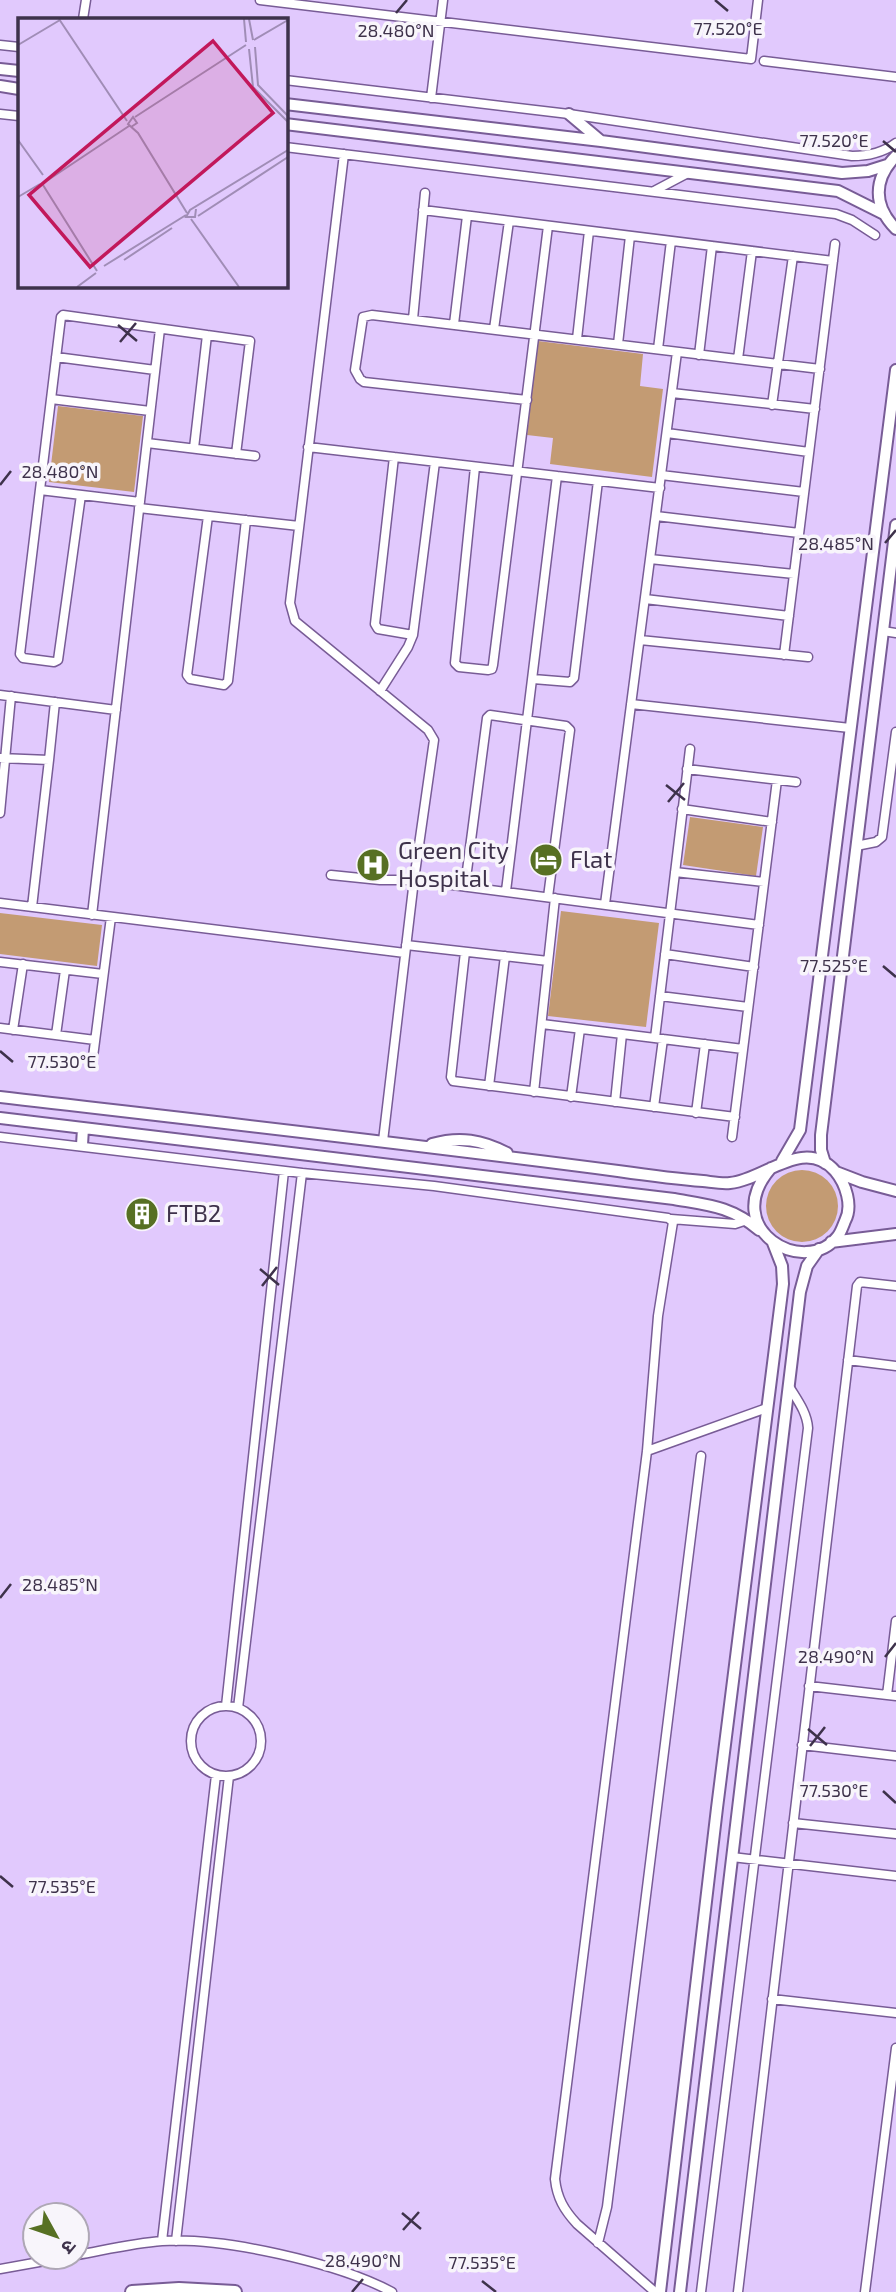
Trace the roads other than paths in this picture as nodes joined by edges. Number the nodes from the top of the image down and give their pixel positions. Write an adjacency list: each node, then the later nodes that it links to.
1 (86, 0): 5 (street)
2 (260, 0): 6 (street)
3 (443, 0): 6 (street)
4 (758, 0): 6 (street)
5 (83, 18)
6 (440, 23): 16 (street)
7 (0, 45): 8 (street)
8 (18, 47)
9 (764, 61): 12 (street)
10 (0, 69): 11 (street)
11 (18, 71)
12 (896, 77)
13 (287, 80): 16 (street)
14 (0, 86): 15 (street)
15 (18, 89)
16 (431, 98): 19 (street)
17 (287, 104): 22 (street)
18 (0, 114): 20 (street)
19 (569, 114): 22 (street); 23 (street)
20 (18, 116)
21 (287, 124): 27 (street)
22 (601, 141): 26 (street)
23 (896, 143)
24 (287, 147): 25 (street)
25 (344, 154): 28 (street); 70 (street)
26 (892, 160): 31 (street)
27 (688, 173): 28 (street); 31 (street)
28 (654, 191): 37 (street)
29 (425, 193): 30 (street)
30 (423, 210): 32 (street); 45 (street)
31 (884, 214): 35 (street)
32 (467, 216): 33 (street); 46 (street)
33 (509, 221): 34 (street); 48 (street)
34 (548, 226): 36 (street); 49 (street)
35 (896, 229)
36 (589, 231): 38 (street); 51 (street)
37 (875, 235)
38 (630, 236): 39 (street); 52 (street)
39 (671, 241): 41 (street); 53 (street)
40 (835, 244): 44 (street)
41 (712, 246): 42 (street); 55 (street)
42 (752, 251): 43 (street); 57 (street)
43 (793, 256): 44 (street); 58 (street)
44 (833, 261): 59 (street)
45 (413, 319): 46 (street); 64 (street)
46 (454, 324): 48 (street)
47 (160, 329): 50 (street); 56 (street); 60 (street)
48 (494, 329): 49 (street)
49 (536, 334): 51 (street); 64 (street)
50 (207, 335): 71 (street); 73 (street)
51 (576, 339): 52 (street)
52 (618, 344): 53 (street)
53 (658, 349): 54 (street)
54 (677, 352): 55 (street); 62 (street)
55 (699, 355): 57 (street)
56 (56, 357): 60 (street); 63 (street)
57 (738, 359): 58 (street)
58 (779, 364): 59 (street); 65 (street)
59 (820, 369): 66 (street)
60 (155, 370): 67 (street)
61 (896, 370): 111 (street)
62 (672, 393): 65 (street); 68 (street)
63 (51, 399): 67 (street); 83 (street)
64 (527, 400): 78 (street)
65 (772, 405): 66 (street)
66 (814, 410): 72 (street)
67 (150, 411): 69 (street)
68 (667, 433): 72 (street); 79 (street)
69 (146, 443): 71 (street); 86 (street)
70 (308, 447): 75 (street); 91 (street)
71 (194, 448): 73 (street)
72 (809, 452): 84 (street)
73 (236, 454): 74 (street)
74 (255, 456)
75 (394, 457): 76 (street); 99 (street)
76 (435, 462): 77 (street); 99 (street)
77 (475, 467): 78 (street); 78 (street)
78 (517, 472): 80 (street)
79 (661, 475): 82 (street); 84 (street)
80 (557, 476): 81 (street); 103 (street)
81 (598, 481): 82 (street); 103 (street)
82 (660, 488): 88 (street)
83 (40, 491): 85 (street); 85 (street)
84 (804, 492): 92 (street)
85 (80, 495): 86 (street)
86 (139, 505): 87 (street); 109 (street)
87 (208, 516): 89 (street); 89 (street)
88 (656, 516): 92 (street); 93 (street)
89 (246, 520): 91 (street)
90 (896, 525): 97 (street)
91 (299, 526): 104 (street)
92 (799, 533): 94 (street)
93 (650, 559): 94 (street); 95 (street)
94 (794, 574): 96 (street)
95 (645, 599): 96 (street); 100 (street)
96 (789, 616): 101 (street)
97 (883, 631): 98 (street); 122 (street)
98 (896, 633)
99 (412, 635): 104 (street)
100 (640, 640): 101 (street); 108 (street)
101 (784, 654): 102 (street)
102 (808, 657)
103 (533, 680): 110 (street)
104 (380, 691): 125 (street)
105 (0, 695): 106 (street)
106 (11, 696): 107 (street); 114 (street)
107 (55, 702): 109 (street); 115 (street)
108 (632, 704): 111 (street); 131 (street)
109 (116, 710): 134 (street)
110 (528, 721): 127 (street); 128 (street); 129 (street)
111 (850, 728): 175 (street)
112 (896, 732): 122 (street)
113 (690, 748): 116 (street)
114 (3, 758): 115 (street); 120 (street)
115 (48, 760): 132 (street)
116 (687, 769): 117 (street); 119 (street)
117 (777, 780): 118 (street); 121 (street)
118 (796, 782)
119 (682, 809): 121 (street); 123 (street)
120 (0, 813)
121 (772, 822): 126 (street)
122 (856, 846): 174 (street)
123 (675, 872): 126 (street); 133 (street)
124 (331, 875): 125 (street)
125 (414, 880): 127 (street); 137 (street)
126 (764, 882): 136 (street)
127 (465, 886): 128 (street)
128 (506, 891): 129 (street)
129 (552, 897): 131 (street); 142 (street)
130 (0, 903): 132 (street)
131 (605, 904): 133 (street)
132 (32, 908): 134 (street)
133 (670, 913): 136 (street); 139 (street)
134 (92, 915): 135 (street)
135 (111, 917): 137 (street); 146 (street)
136 (759, 925): 144 (street)
137 (405, 949): 138 (street); 172 (street)
138 (465, 952): 140 (street); 160 (street)
139 (665, 954): 144 (street); 147 (street)
140 (505, 956): 142 (street); 160 (street)
141 (0, 961): 143 (street)
142 (548, 961): 149 (street)
143 (23, 964): 145 (street); 152 (street)
144 (754, 967): 148 (street)
145 (65, 970): 146 (street); 154 (street)
146 (103, 974): 156 (street)
147 (660, 996): 148 (street); 155 (street)
148 (748, 1007): 158 (street)
149 (541, 1024): 151 (street); 161 (street)
150 (0, 1028): 152 (street)
151 (580, 1029): 153 (street); 163 (street)
152 (13, 1030): 154 (street)
153 (622, 1034): 155 (street); 164 (street)
154 (56, 1035): 156 (street)
155 (659, 1039): 157 (street); 165 (street)
156 (95, 1040): 159 (street)
157 (705, 1044): 158 (street); 166 (street)
158 (743, 1049): 168 (street)
159 (93, 1057)
160 (489, 1086): 161 (street)
161 (534, 1092): 163 (street)
162 (0, 1097): 172 (street)
163 (571, 1097): 164 (street)
164 (615, 1102): 165 (street)
165 (654, 1107): 166 (street)
166 (696, 1113): 168 (street)
167 (0, 1118): 169 (street)
168 (735, 1118): 171 (street)
169 (83, 1128): 173 (street); 181 (street)
170 (0, 1137): 173 (street)
171 (732, 1137)
172 (383, 1141): 175 (street)
173 (82, 1145): 176 (street)
174 (825, 1163): 175 (street); 177 (street)
175 (776, 1166): 182 (street)
176 (284, 1171): 178 (street); 197 (street)
177 (836, 1172): 179 (street); 184 (street)
178 (302, 1173): 180 (street); 198 (street)
179 (896, 1192)
180 (671, 1219): 181 (street); 192 (street)
181 (747, 1220): 182 (street)
182 (764, 1234): 185 (street)
183 (892, 1235): 184 (street)
184 (831, 1242): 186 (street)
185 (773, 1243): 186 (street); 191 (street)
186 (819, 1249): 190 (street)
187 (896, 1286): 188 (street)
188 (848, 1360): 189 (street); 195 (street)
189 (896, 1366)
190 (790, 1388): 205 (street); 206 (street)
191 (767, 1408): 192 (street); 222 (street)
192 (647, 1451): 215 (street)
193 (701, 1456): 215 (street)
194 (896, 1621): 196 (street)
195 (809, 1686): 196 (street); 199 (street)
196 (892, 1696)
197 (226, 1706): 198 (street); 201 (street)
198 (238, 1708): 202 (street)
199 (802, 1745): 200 (street); 203 (street)
200 (896, 1756)
201 (216, 1775): 202 (street); 213 (street)
202 (229, 1776): 214 (street)
203 (793, 1823): 204 (street); 207 (street)
204 (896, 1835)
205 (732, 1857): 206 (street); 223 (street)
206 (755, 1860): 207 (street); 224 (street)
207 (788, 1864): 208 (street); 209 (street)
208 (896, 1876)
209 (772, 1999): 210 (street); 225 (street)
210 (896, 2013)
211 (896, 2048): 212 (street)
212 (893, 2100): 226 (street)
213 (162, 2241): 214 (street); 216 (street)
214 (176, 2241): 221 (street)
215 (598, 2243): 222 (street)
216 (91, 2253)
217 (21, 2265): 218 (street)
218 (0, 2269)
219 (132, 2292): 220 (main road)
220 (235, 2292)
221 (392, 2292)
222 (657, 2292)
223 (680, 2292)
224 (701, 2292)
225 (738, 2292)
226 (865, 2292)

